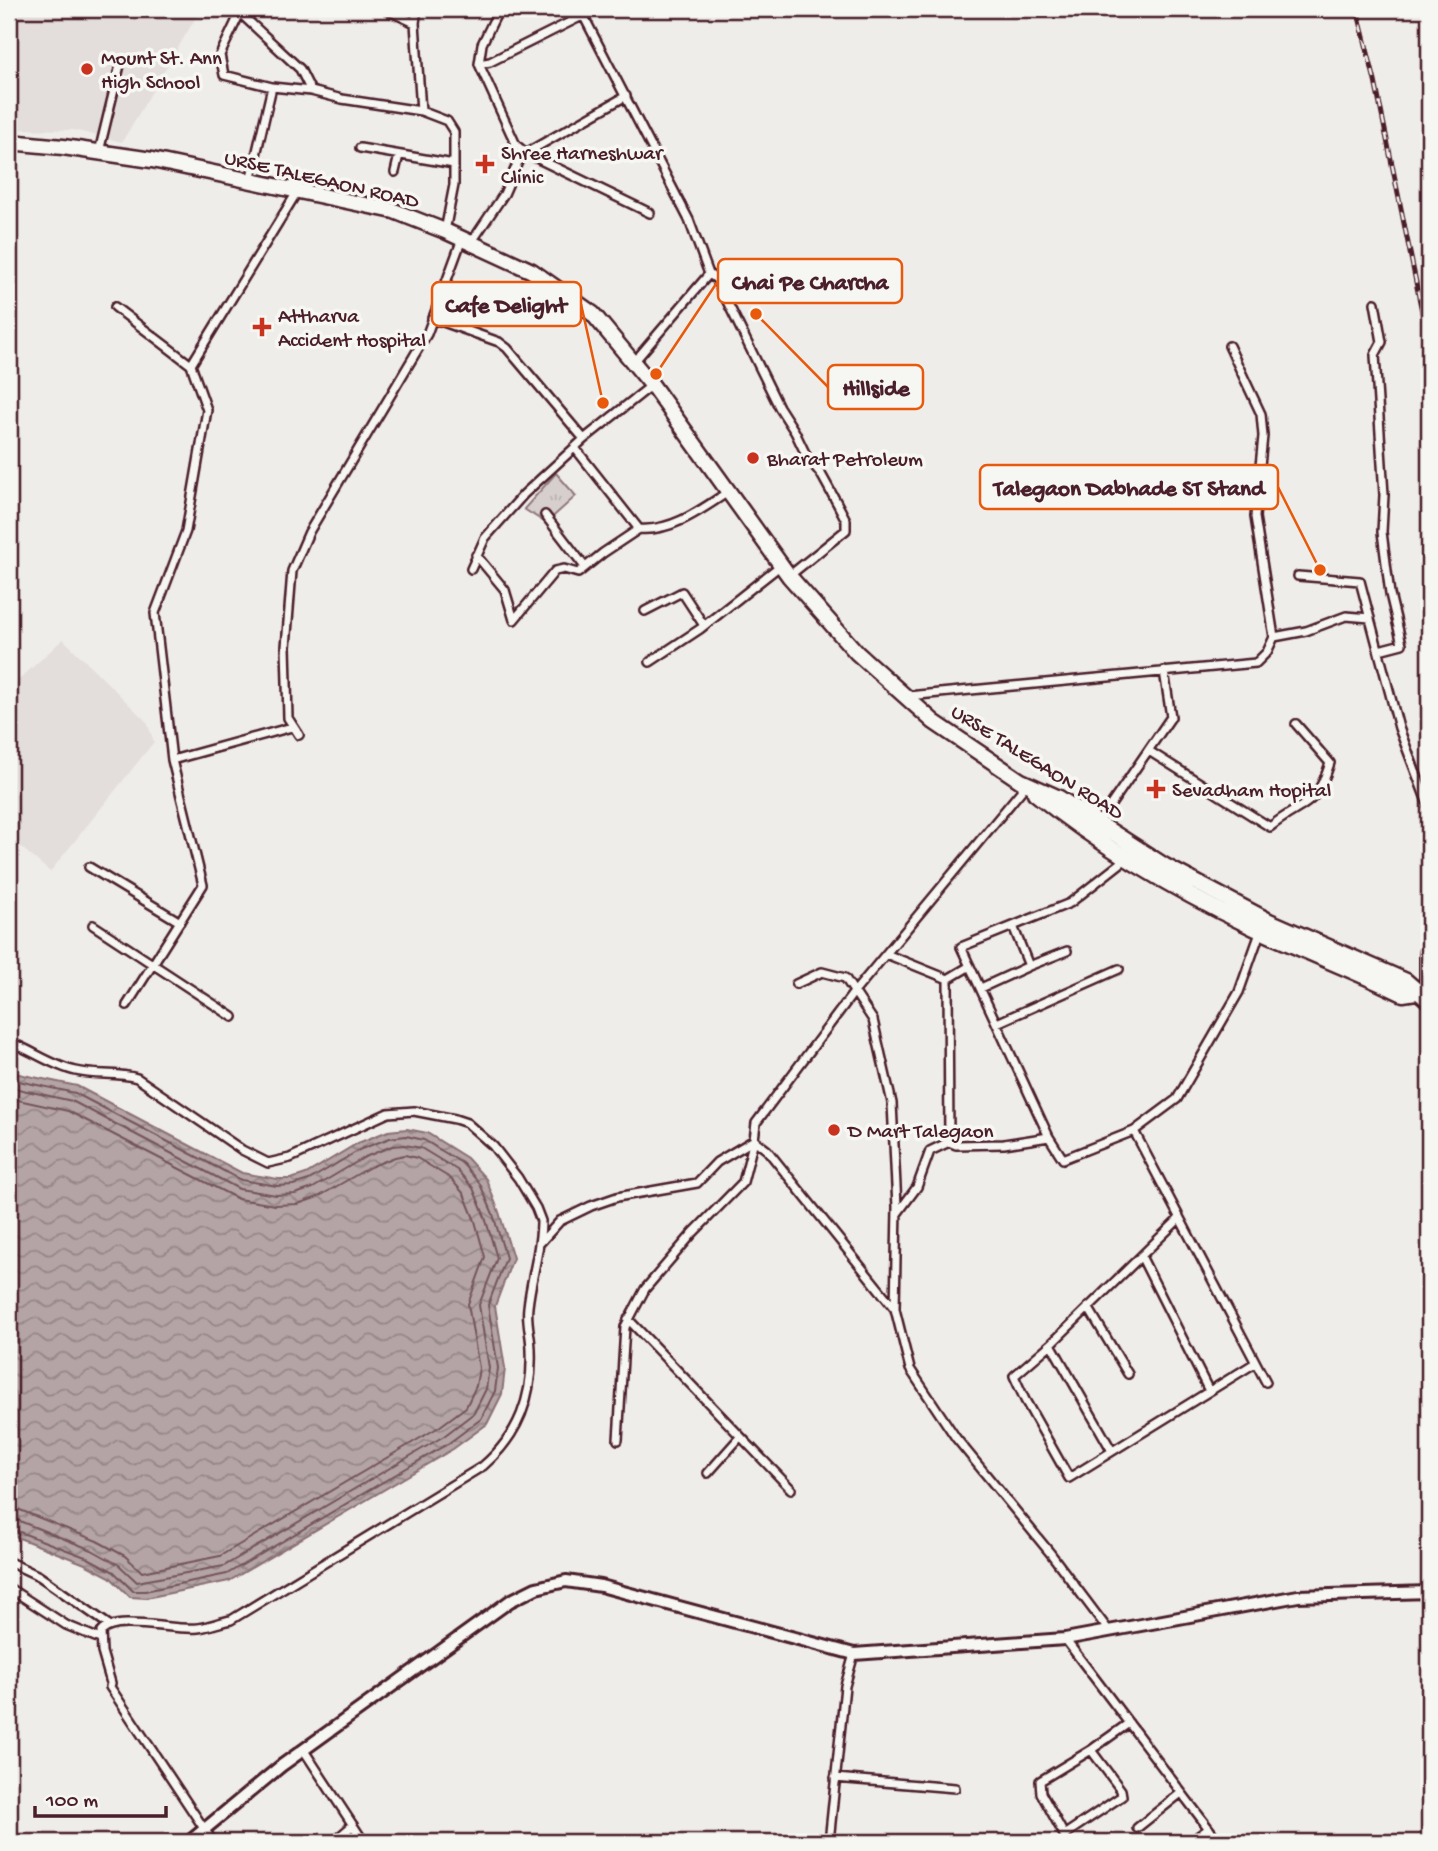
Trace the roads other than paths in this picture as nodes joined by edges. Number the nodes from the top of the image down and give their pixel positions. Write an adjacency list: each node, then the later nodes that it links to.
1 (385, 9): 6 (street)
2 (417, 9): 6 (street)
3 (499, 9): 8 (street)
4 (240, 11): 9 (street); 10 (street)
5 (582, 12): 8 (street); 11 (street)
6 (415, 23): 12 (street)
7 (121, 61): 15 (street)
8 (479, 64): 16 (street)
9 (272, 87): 10 (street); 20 (street)
10 (311, 91): 12 (street)
11 (626, 96): 16 (street); 25 (street)
12 (421, 111): 18 (street)
13 (9, 142): 15 (highway, URSE TALEGAON ROAD)
14 (360, 148): 17 (street)
15 (99, 152): 20 (highway, URSE TALEGAON ROAD)
16 (526, 153): 22 (street); 24 (street)
17 (399, 155): 18 (street); 19 (street)
18 (454, 164): 23 (street)
19 (395, 172)
20 (250, 182): 21 (highway, URSE TALEGAON ROAD)
21 (297, 192): 23 (highway, URSE TALEGAON ROAD); 31 (street)
22 (650, 213)
23 (445, 231): 24 (highway, URSE TALEGAON ROAD)
24 (466, 241): 28 (street); 30 (highway, URSE TALEGAON ROAD)
25 (709, 274): 30 (street); 41 (street)
26 (1375, 303): 47 (street)
27 (115, 307): 31 (street)
28 (432, 318): 33 (street); 52 (street)
29 (1229, 346): 46 (street)
30 (634, 363): 32 (highway, URSE TALEGAON ROAD)
31 (191, 365): 55 (street)
32 (652, 385): 33 (street); 35 (highway, URSE TALEGAON ROAD)
33 (584, 439): 34 (street)
34 (575, 448): 37 (street); 38 (street)
35 (728, 492): 37 (street); 41 (highway, URSE TALEGAON ROAD)
36 (545, 515): 39 (street)
37 (639, 529): 39 (street)
38 (476, 555): 39 (street); 40 (street)
39 (585, 567)
40 (471, 569)
41 (785, 570): 45 (street); 50 (highway, URSE TALEGAON ROAD)
42 (1298, 576): 44 (street)
43 (645, 611): 45 (street)
44 (1370, 618): 46 (street); 47 (street)
45 (703, 624): 48 (street)
46 (1274, 637): 49 (street)
47 (1378, 650): 57 (street)
48 (650, 662)
49 (1164, 671): 50 (street); 54 (street)
50 (904, 697): 56 (highway, URSE TALEGAON ROAD)
51 (1296, 724): 54 (street)
52 (292, 727): 53 (street); 55 (street)
53 (299, 735)
54 (1149, 751): 58 (street)
55 (172, 760): 61 (street)
56 (1024, 783): 58 (highway, URSE TALEGAON ROAD); 59 (highway); 67 (street)
57 (1429, 807)
58 (1099, 822): 64 (highway, URSE TALEGAON ROAD)
59 (1127, 858): 64 (highway); 65 (street)
60 (89, 867): 61 (street)
61 (180, 922): 68 (street)
62 (1429, 923): 76 (street)
63 (93, 925): 68 (street)
64 (1263, 925): 76 (highway, URSE TALEGAON ROAD); 81 (street)
65 (1013, 926): 69 (street); 70 (street)
66 (1068, 951): 70 (street)
67 (886, 954): 72 (street); 75 (street)
68 (153, 964): 77 (street); 78 (street)
69 (970, 966): 72 (street); 74 (street)
70 (1029, 967): 74 (street)
71 (1119, 969): 79 (street)
72 (948, 979): 84 (street)
73 (796, 984): 75 (street)
74 (981, 988): 79 (street)
75 (854, 992): 83 (street); 85 (street)
76 (1420, 998)
77 (127, 1004)
78 (233, 1017)
79 (997, 1023): 82 (street)
80 (9, 1042): 87 (street)
81 (1134, 1131): 82 (street); 86 (street)
82 (1049, 1137): 84 (street)
83 (754, 1140): 87 (street); 90 (street); 91 (street)
84 (948, 1142): 85 (street)
85 (897, 1214): 90 (street)
86 (1178, 1219): 88 (street); 93 (street)
87 (538, 1244): 105 (street)
88 (1141, 1256): 89 (street); 96 (street)
89 (1088, 1307): 92 (street); 94 (street)
90 (895, 1309): 106 (street)
91 (628, 1319): 97 (street); 98 (street)
92 (1051, 1344): 99 (street); 99 (street)
93 (1255, 1363): 95 (street); 96 (street)
94 (1128, 1374)
95 (1266, 1382)
96 (1209, 1391): 99 (street)
97 (740, 1437): 100 (street); 101 (street)
98 (618, 1440)
99 (1112, 1451)
100 (708, 1473)
101 (791, 1489)
102 (9, 1562): 105 (street)
103 (9, 1588): 107 (street)
104 (1429, 1592): 106 (street)
105 (109, 1625): 107 (street)
106 (1109, 1631): 108 (street)
107 (100, 1639): 118 (street)
108 (1065, 1639): 109 (street); 110 (street)
109 (854, 1654): 111 (street); 113 (street)
110 (1129, 1723): 112 (street); 115 (street)
111 (303, 1749): 116 (street); 118 (street)
112 (1091, 1750): 120 (street); 120 (street)
113 (835, 1778): 114 (street); 125 (street)
114 (955, 1788)
115 (1181, 1793): 117 (street); 119 (street)
116 (353, 1825): 123 (street); 124 (street)
117 (1137, 1828)
118 (206, 1829): 121 (street); 122 (street)
119 (1208, 1829): 126 (street); 127 (street)
120 (1066, 1838)
121 (189, 1842)
122 (213, 1842)
123 (333, 1842)
124 (364, 1842)
125 (829, 1842)
126 (1190, 1842)
127 (1219, 1842)

